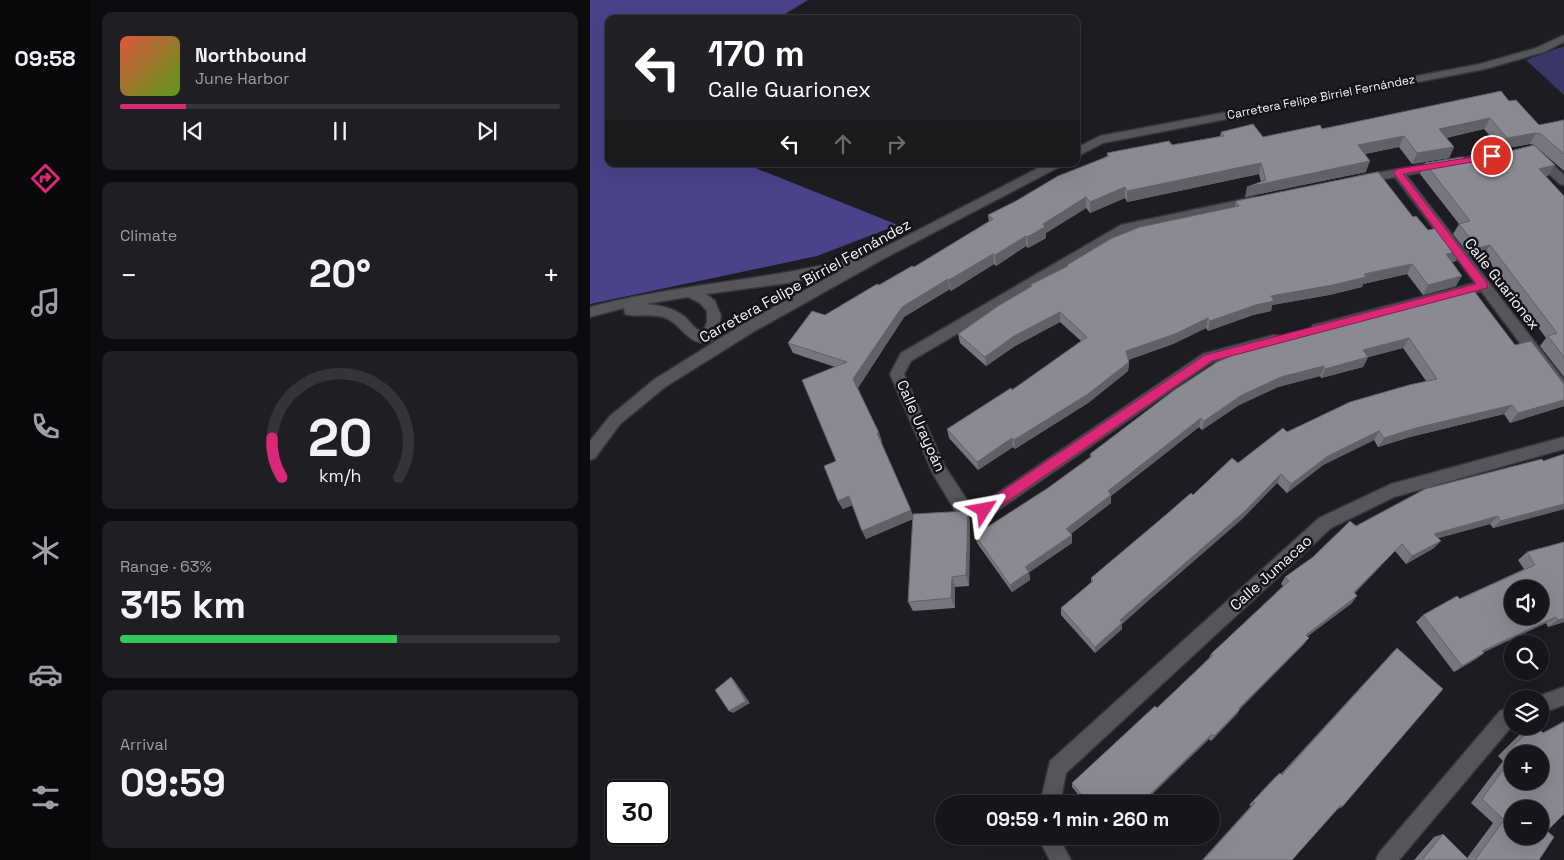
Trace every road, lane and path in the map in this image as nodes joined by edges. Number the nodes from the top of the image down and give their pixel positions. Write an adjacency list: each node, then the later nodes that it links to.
1 (1564, 38): 2 (street, Carretera Felipe Birriel Fernández)
2 (1080, 150)
3 (1530, 150): 7 (street)
4 (1511, 153): 6 (street)
5 (1049, 167): 10 (street, Carretera Felipe Birriel Fernández)
6 (1397, 172): 8 (street); 11 (street, Calle Guarionex)
7 (1564, 181)
8 (1348, 182)
9 (1271, 198): 16 (street, Calle Urayoán)
10 (880, 255): 12 (street); 17 (street, Carretera Felipe Birriel Fernández)
11 (1483, 286): 15 (street); 18 (street, Calle Guarionex)
12 (689, 292): 13 (street); 17 (street)
13 (590, 312)
14 (590, 319): 17 (street)
15 (1303, 333)
16 (1284, 338)
17 (708, 345): 20 (street, Carretera Felipe Birriel Fernández)
18 (1564, 391)
19 (1564, 443): 24 (street, Calle Jumacao)
20 (590, 453)
21 (1564, 696): 22 (street)
22 (1549, 702)
23 (1504, 720): 27 (street)
24 (1052, 795)
25 (1052, 845): 26 (street)
26 (1061, 860)
27 (1386, 860)

